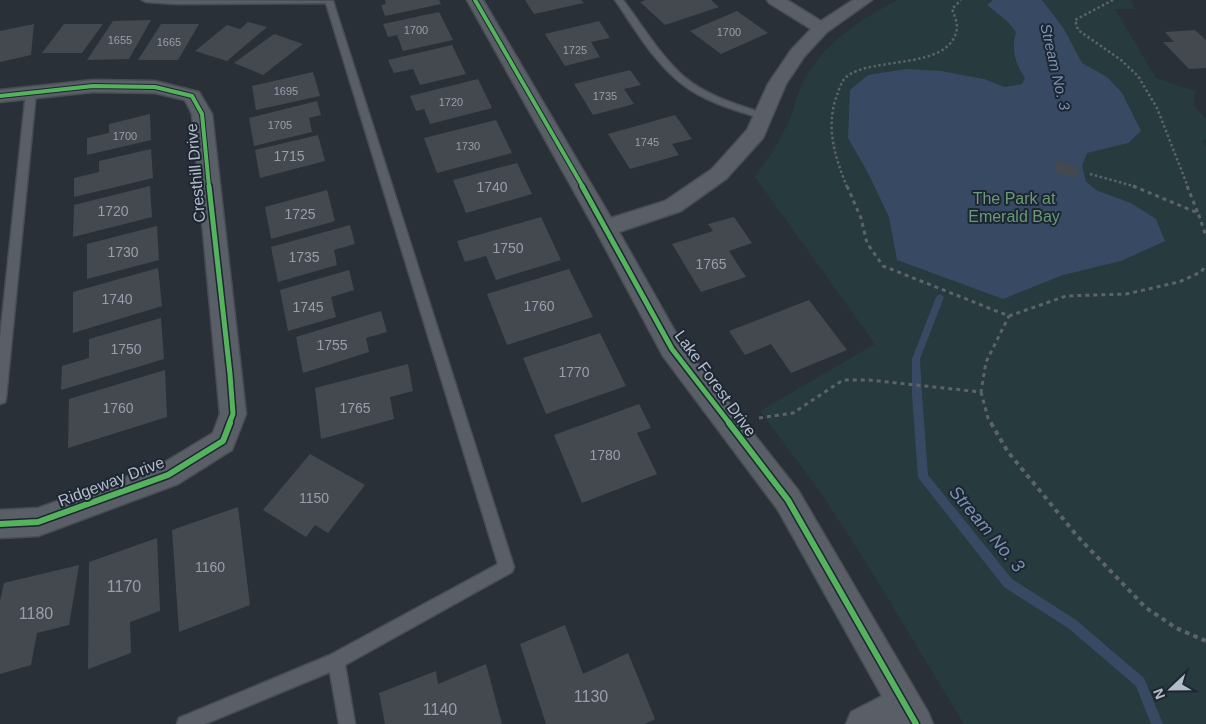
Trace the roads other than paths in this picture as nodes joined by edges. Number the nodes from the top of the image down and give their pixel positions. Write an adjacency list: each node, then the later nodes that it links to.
1 (146, 0): 14 (lane)
2 (475, 0): 10 (street, Lake Forest Drive)
3 (619, 0): 9 (lane)
4 (776, 0): 6 (street)
5 (864, 0): 6 (street)
6 (821, 28): 9 (street)
7 (31, 92): 8 (street, Cresthill Drive); 11 (lane); 12 (street, Cresthill Drive)
8 (0, 96)
9 (763, 116): 10 (street)
10 (606, 228): 15 (street, Lake Forest Drive)
11 (0, 398)
12 (223, 441): 13 (street, Ridgeway Drive)
13 (0, 524)
14 (336, 662): 16 (lane); 17 (lane)
15 (910, 713): 18 (street)
16 (185, 724)
17 (347, 724)
18 (863, 724)

